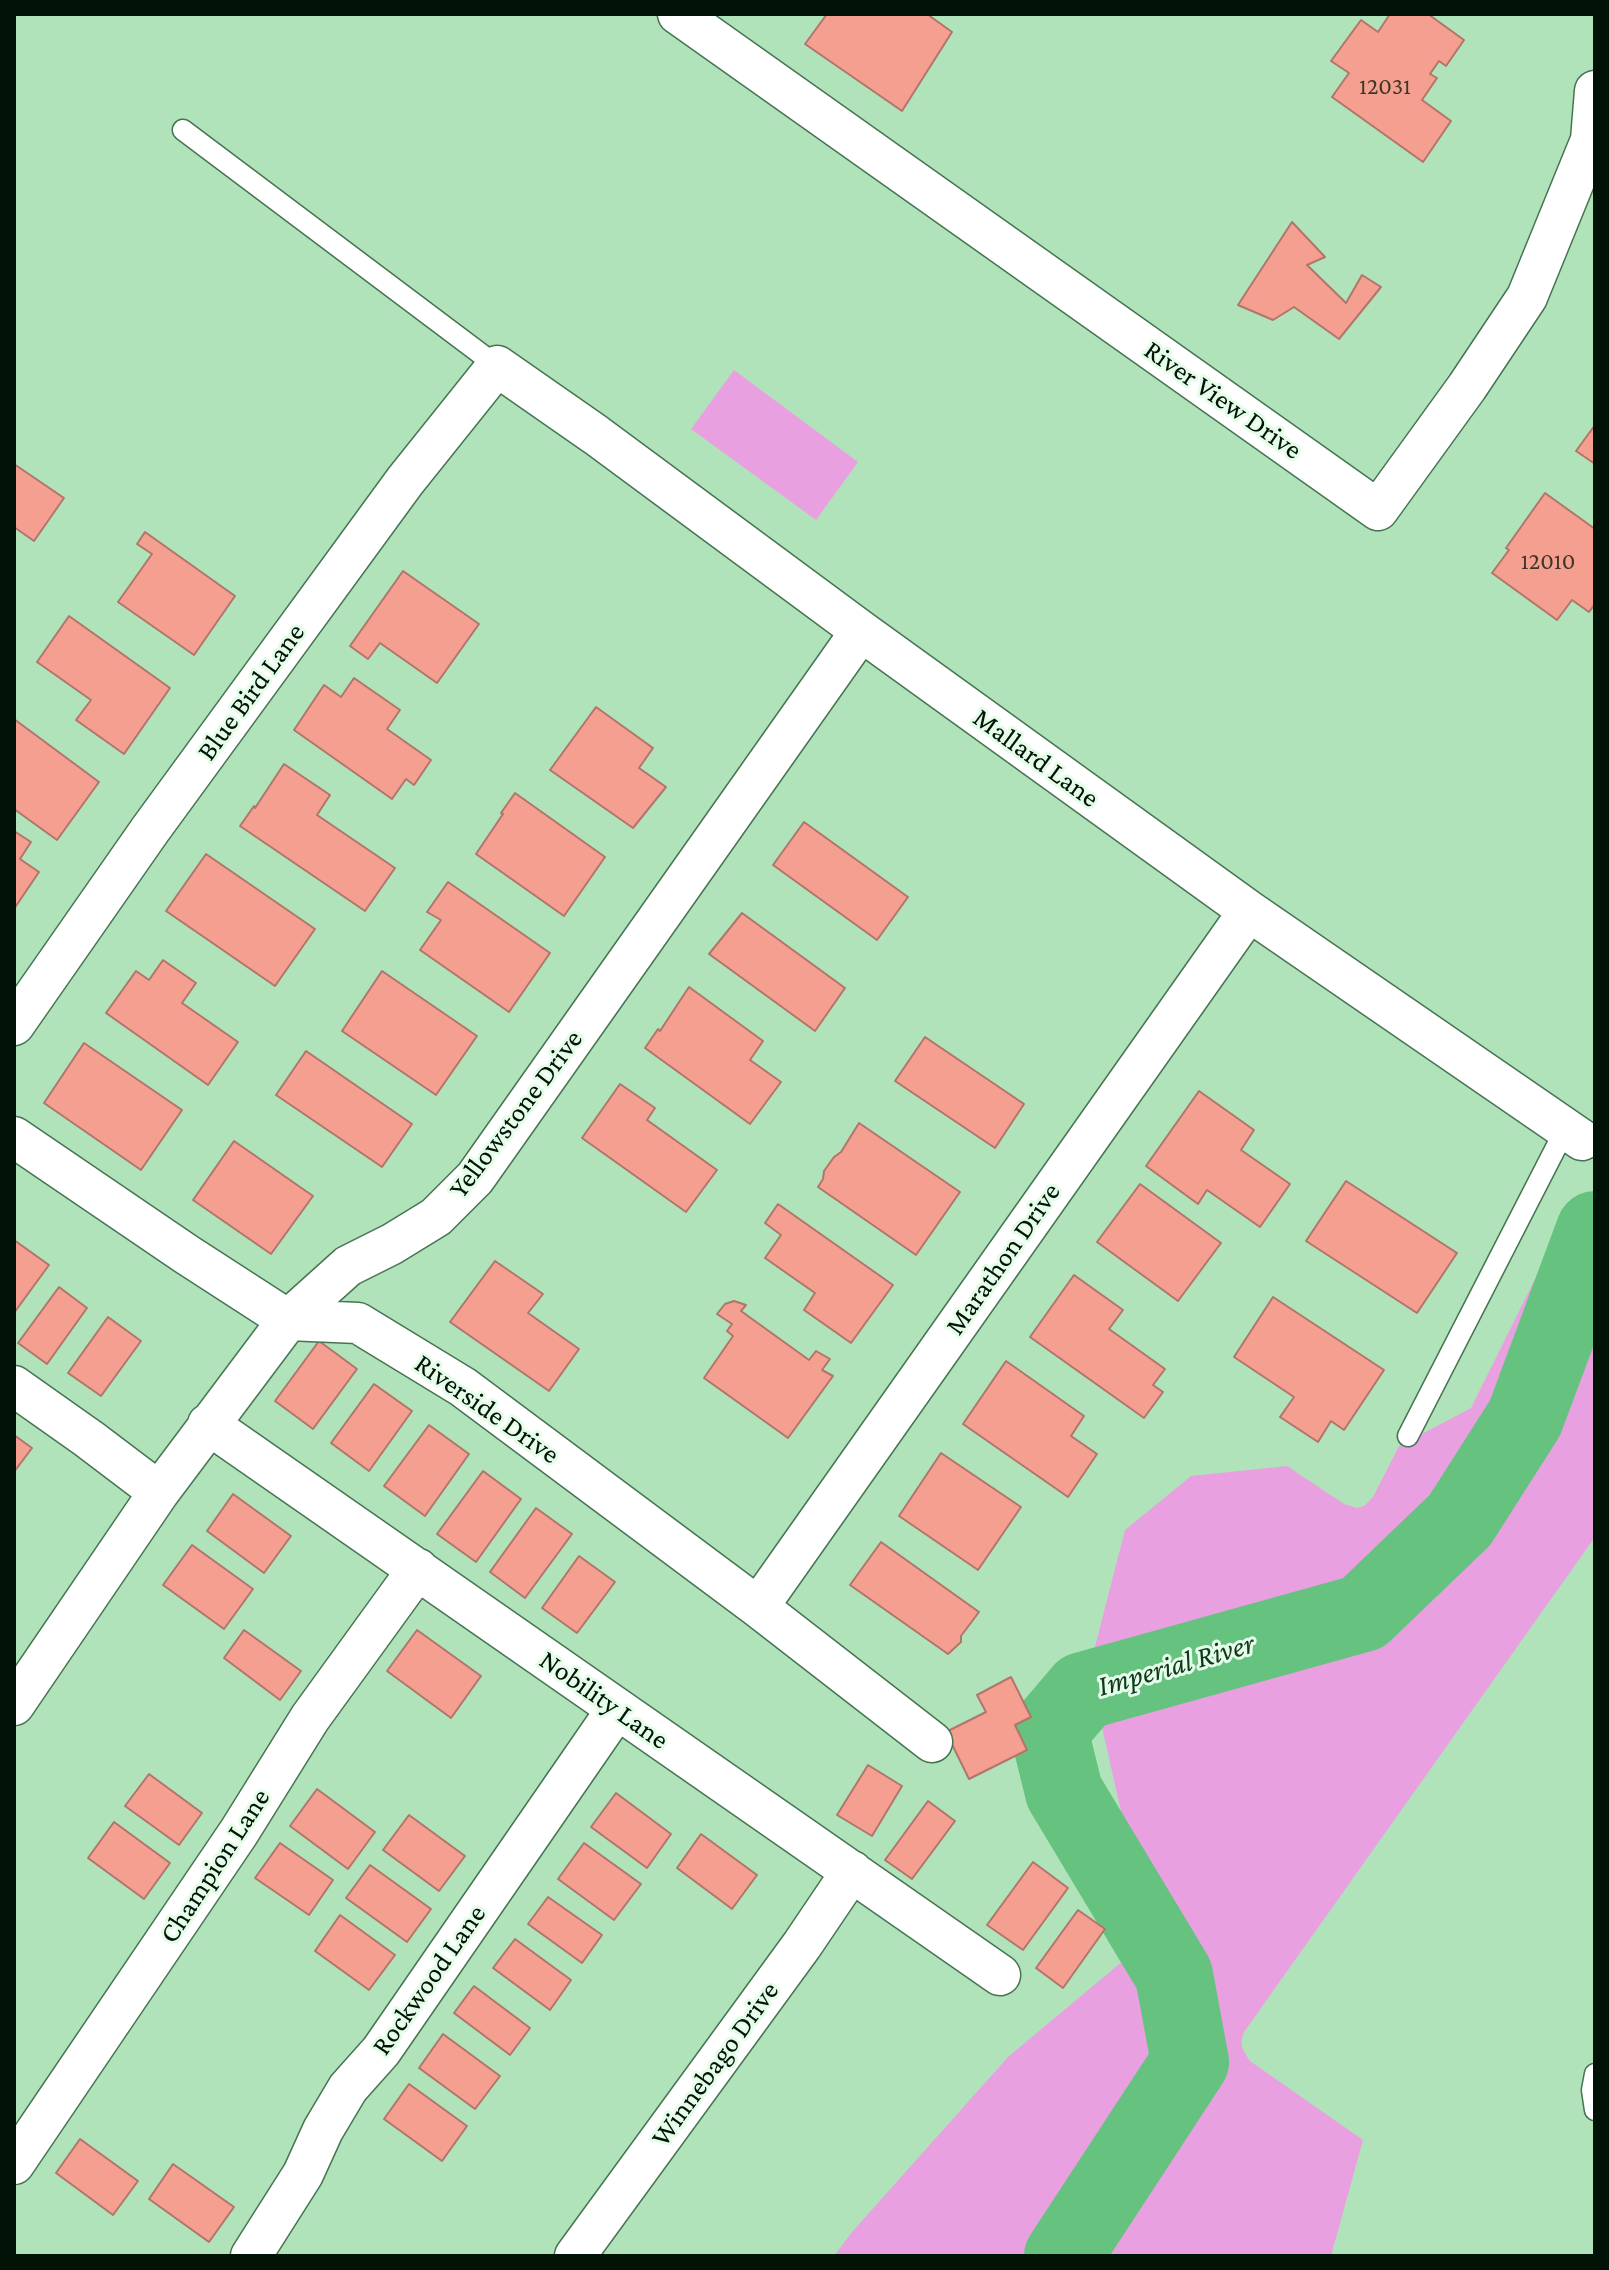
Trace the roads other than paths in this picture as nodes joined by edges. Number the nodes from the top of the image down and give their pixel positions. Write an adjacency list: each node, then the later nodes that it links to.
1 (678, 14): 2 (street, River View Drive)
2 (1595, 91)
3 (183, 130): 4 (lane)
4 (497, 366): 5 (street, Mallard Lane); 7 (street, Blue Bird Lane)
5 (861, 631): 6 (street, Mallard Lane); 10 (street, Yellowstone Drive)
6 (1249, 911): 8 (street, Mallard Lane); 16 (street, Marathon Drive)
7 (14, 1025)
8 (1574, 1134): 13 (lane)
9 (14, 1137): 10 (street)
10 (288, 1320): 12 (street, Yellowstone Drive); 16 (street, Riverside Drive)
11 (14, 1386): 14 (street)
12 (208, 1424): 14 (street, Yellowstone Drive); 15 (street, Nobility Lane)
13 (1408, 1436)
14 (159, 1492): 17 (street, Yellowstone Drive)
15 (418, 1569): 18 (street, Nobility Lane); 24 (street, Champion Lane)
16 (758, 1607): 19 (street, Riverside Drive)
17 (14, 1705)
18 (617, 1709): 20 (street, Nobility Lane); 25 (street, Rockwood Lane)
19 (932, 1742)
20 (852, 1871): 21 (street, Nobility Lane); 26 (street, Winnebago Drive)
21 (1000, 1975)
22 (1595, 2074): 23 (lane)
23 (1595, 2110)
24 (14, 2164)
25 (251, 2256)
26 (575, 2256)

